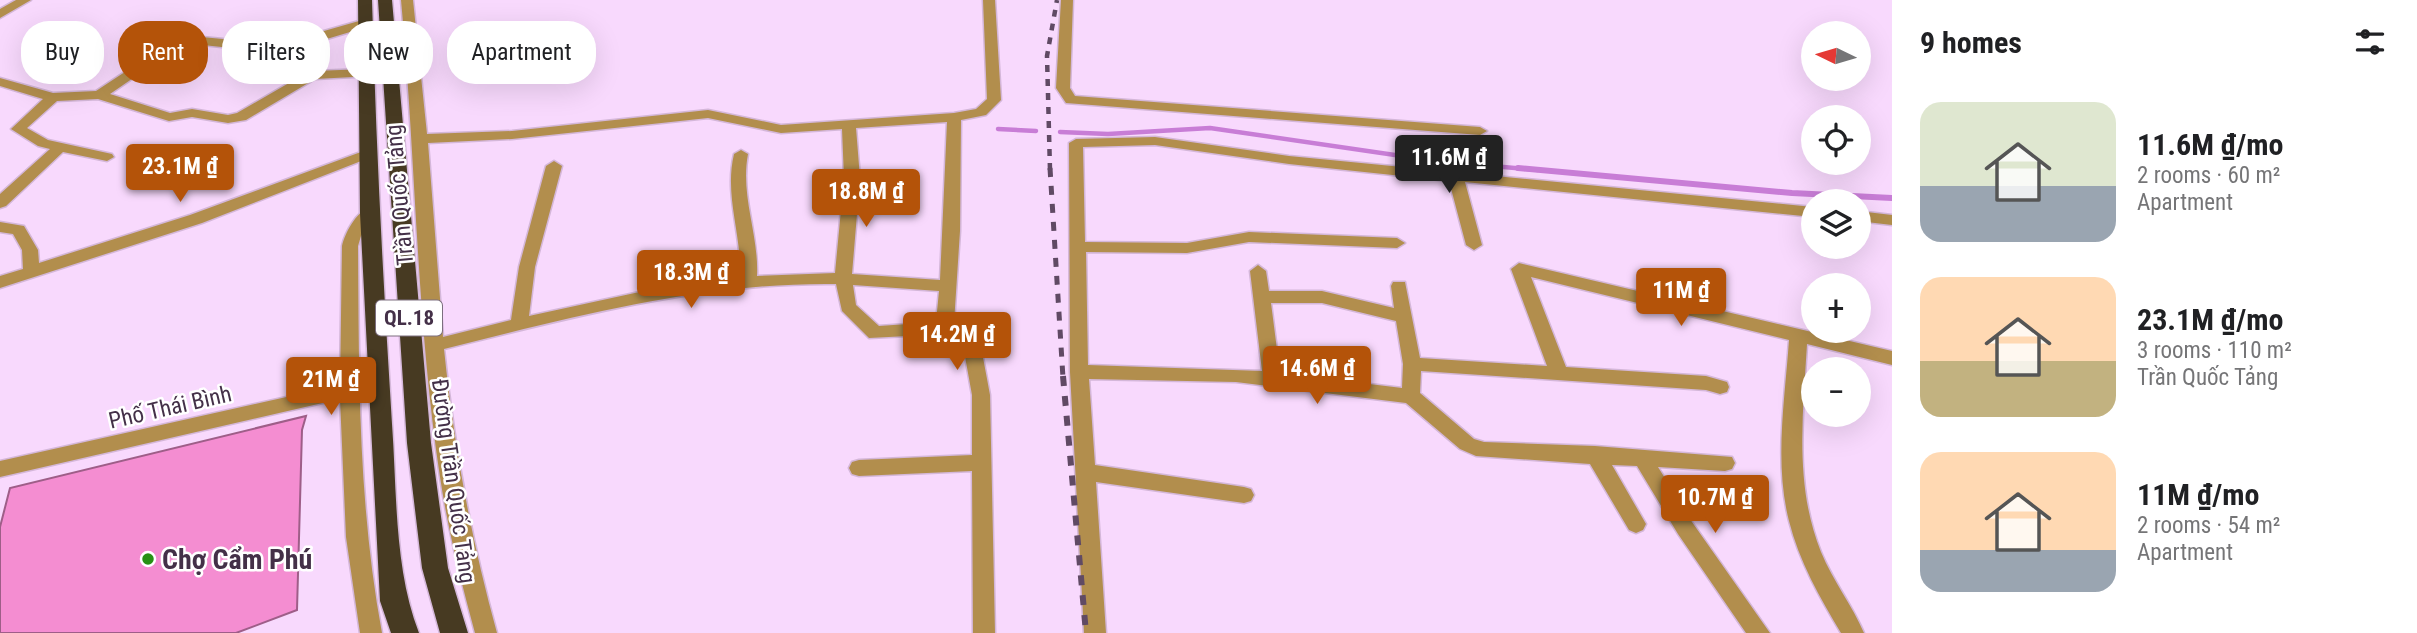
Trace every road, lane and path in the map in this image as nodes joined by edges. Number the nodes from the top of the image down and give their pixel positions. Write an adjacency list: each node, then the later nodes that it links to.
1 (25, 0): 7 (street)
2 (365, 0): 8 (highway, QL.18)
3 (385, 0): 66 (highway, Đường Trần Quốc Tảng / QL.18)
4 (407, 0): 18 (street, Trần Quốc Tảng)
5 (989, 0): 15 (street)
6 (1067, 0): 17 (street)
7 (0, 14)
8 (366, 21)
9 (222, 43): 13 (street)
10 (0, 82): 14 (street)
11 (297, 84): 13 (street)
12 (367, 84): 20 (highway, QL.18)
13 (99, 95): 14 (street)
14 (53, 97): 19 (street)
15 (955, 122): 16 (street); 39 (street)
16 (849, 124): 18 (street); 36 (street)
17 (1480, 131)
18 (418, 139): 46 (street, Trần Quốc Tảng)
19 (59, 148): 22 (street); 25 (street)
20 (369, 153): 27 (highway, QL.18); 35 (street)
21 (741, 154): 38 (street)
22 (107, 157)
23 (554, 166): 43 (street)
24 (1456, 177): 26 (street); 32 (street); 33 (street)
25 (0, 203)
26 (1801, 211)
27 (369, 214): 53 (street, Trần Quốc Tảng); 65 (highway, QL.18)
28 (1871, 218): 29 (street)
29 (1892, 220)
30 (0, 227): 35 (street)
31 (1397, 243): 33 (street)
32 (1474, 244)
33 (1079, 247): 49 (street)
34 (1258, 271): 41 (street)
35 (32, 272): 37 (street)
36 (843, 278): 38 (street); 39 (street); 44 (street)
37 (0, 282)
38 (748, 283): 43 (street)
39 (948, 286): 44 (street)
40 (1399, 286): 42 (street)
41 (1261, 297): 42 (street); 51 (street)
42 (1405, 317): 48 (street)
43 (519, 324): 46 (street)
44 (946, 328): 57 (street)
45 (1798, 337): 47 (street); 50 (street); 71 (street)
46 (435, 345): 67 (street, Trần Quốc Tảng)
47 (1892, 358)
48 (1412, 364): 50 (street); 54 (street)
49 (1079, 372): 51 (street); 61 (street)
50 (1559, 373): 52 (street)
51 (1272, 379): 54 (street)
52 (1720, 387)
53 (350, 390): 60 (street, Phố Thái Bình); 64 (street, Trần Quốc Tảng)
54 (1411, 396): 55 (street)
55 (1595, 454): 56 (street); 63 (street)
56 (1642, 458): 58 (street); 70 (street)
57 (983, 462): 59 (street); 68 (street)
58 (1725, 463)
59 (859, 468)
60 (0, 469)
61 (1084, 472): 62 (street); 69 (street)
62 (1244, 495)
63 (1636, 524)
64 (371, 633)
65 (404, 633)
66 (454, 633)
67 (486, 633)
68 (984, 633)
69 (1095, 633)
70 (1759, 633)
71 (1853, 633)

